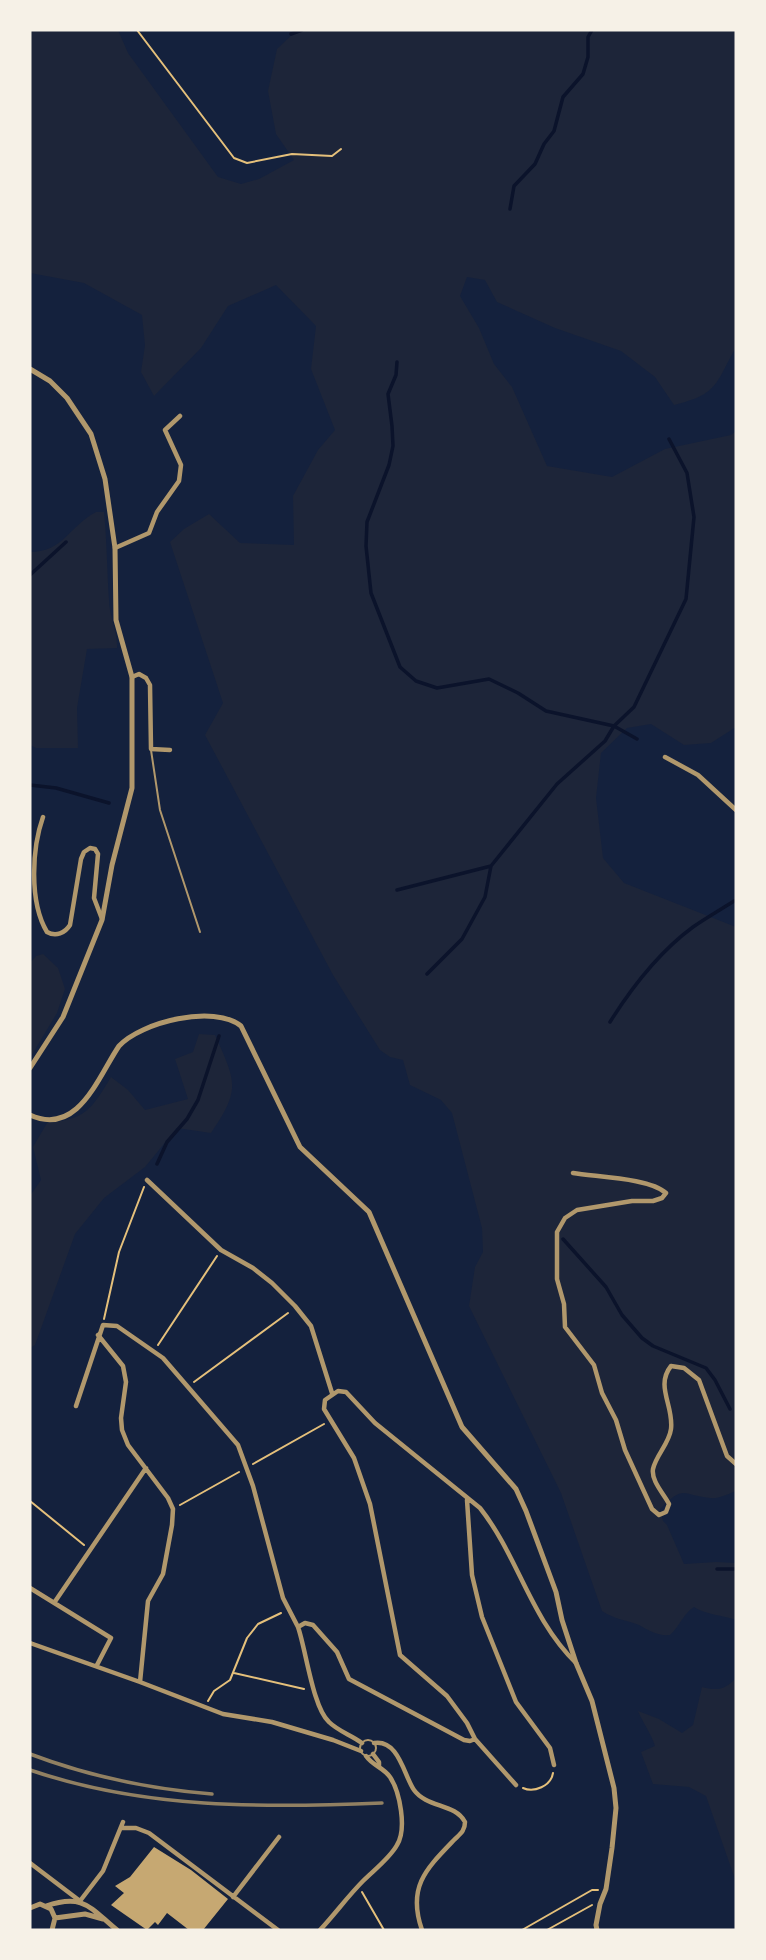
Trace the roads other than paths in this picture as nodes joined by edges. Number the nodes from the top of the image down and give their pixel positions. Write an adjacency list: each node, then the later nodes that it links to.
1 (30, 369): 3 (street)
2 (180, 416): 3 (street)
3 (115, 548): 4 (street)
4 (132, 677): 5 (street); 10 (street)
5 (151, 749): 6 (street); 11 (lane)
6 (170, 750)
7 (665, 757): 8 (street)
8 (736, 810)
9 (43, 817): 10 (street)
10 (102, 919): 12 (street)
11 (200, 932)
12 (30, 1068)
13 (30, 1115): 26 (street)
14 (573, 1173): 19 (street)
15 (147, 1180): 17 (street)
16 (98, 1335): 18 (street); 20 (street); 24 (street)
17 (332, 1393): 21 (street); 29 (street)
18 (76, 1406)
19 (736, 1464)
20 (146, 1468): 23 (street); 28 (street)
21 (468, 1499): 26 (street); 35 (street)
22 (30, 1588): 23 (street)
23 (54, 1603): 27 (street)
24 (298, 1627): 29 (street); 30 (street)
25 (30, 1643): 27 (street)
26 (576, 1663): 55 (street)
27 (97, 1665): 28 (street)
28 (140, 1682): 32 (street)
29 (472, 1740): 37 (street)
30 (362, 1743): 31 (lane); 32 (lane)
31 (374, 1743): 33 (lane); 54 (street)
32 (360, 1751): 34 (lane)
33 (373, 1754): 34 (lane); 36 (street)
34 (366, 1756): 36 (street)
35 (554, 1765)
36 (379, 1766): 48 (street)
37 (516, 1785)
38 (123, 1822): 39 (street)
39 (121, 1828): 42 (street); 43 (street)
40 (279, 1837): 42 (street)
41 (30, 1863): 43 (street)
42 (233, 1897): 51 (street)
43 (80, 1901): 45 (street); 47 (street)
44 (30, 1906): 45 (street)
45 (46, 1906): 46 (street)
46 (55, 1918): 47 (street); 49 (street)
47 (104, 1919): 50 (street)
48 (327, 1923): 52 (street); 53 (street)
49 (52, 1930)
50 (117, 1930)
51 (278, 1930)
52 (320, 1930)
53 (331, 1930)
54 (422, 1930)
55 (597, 1930)

